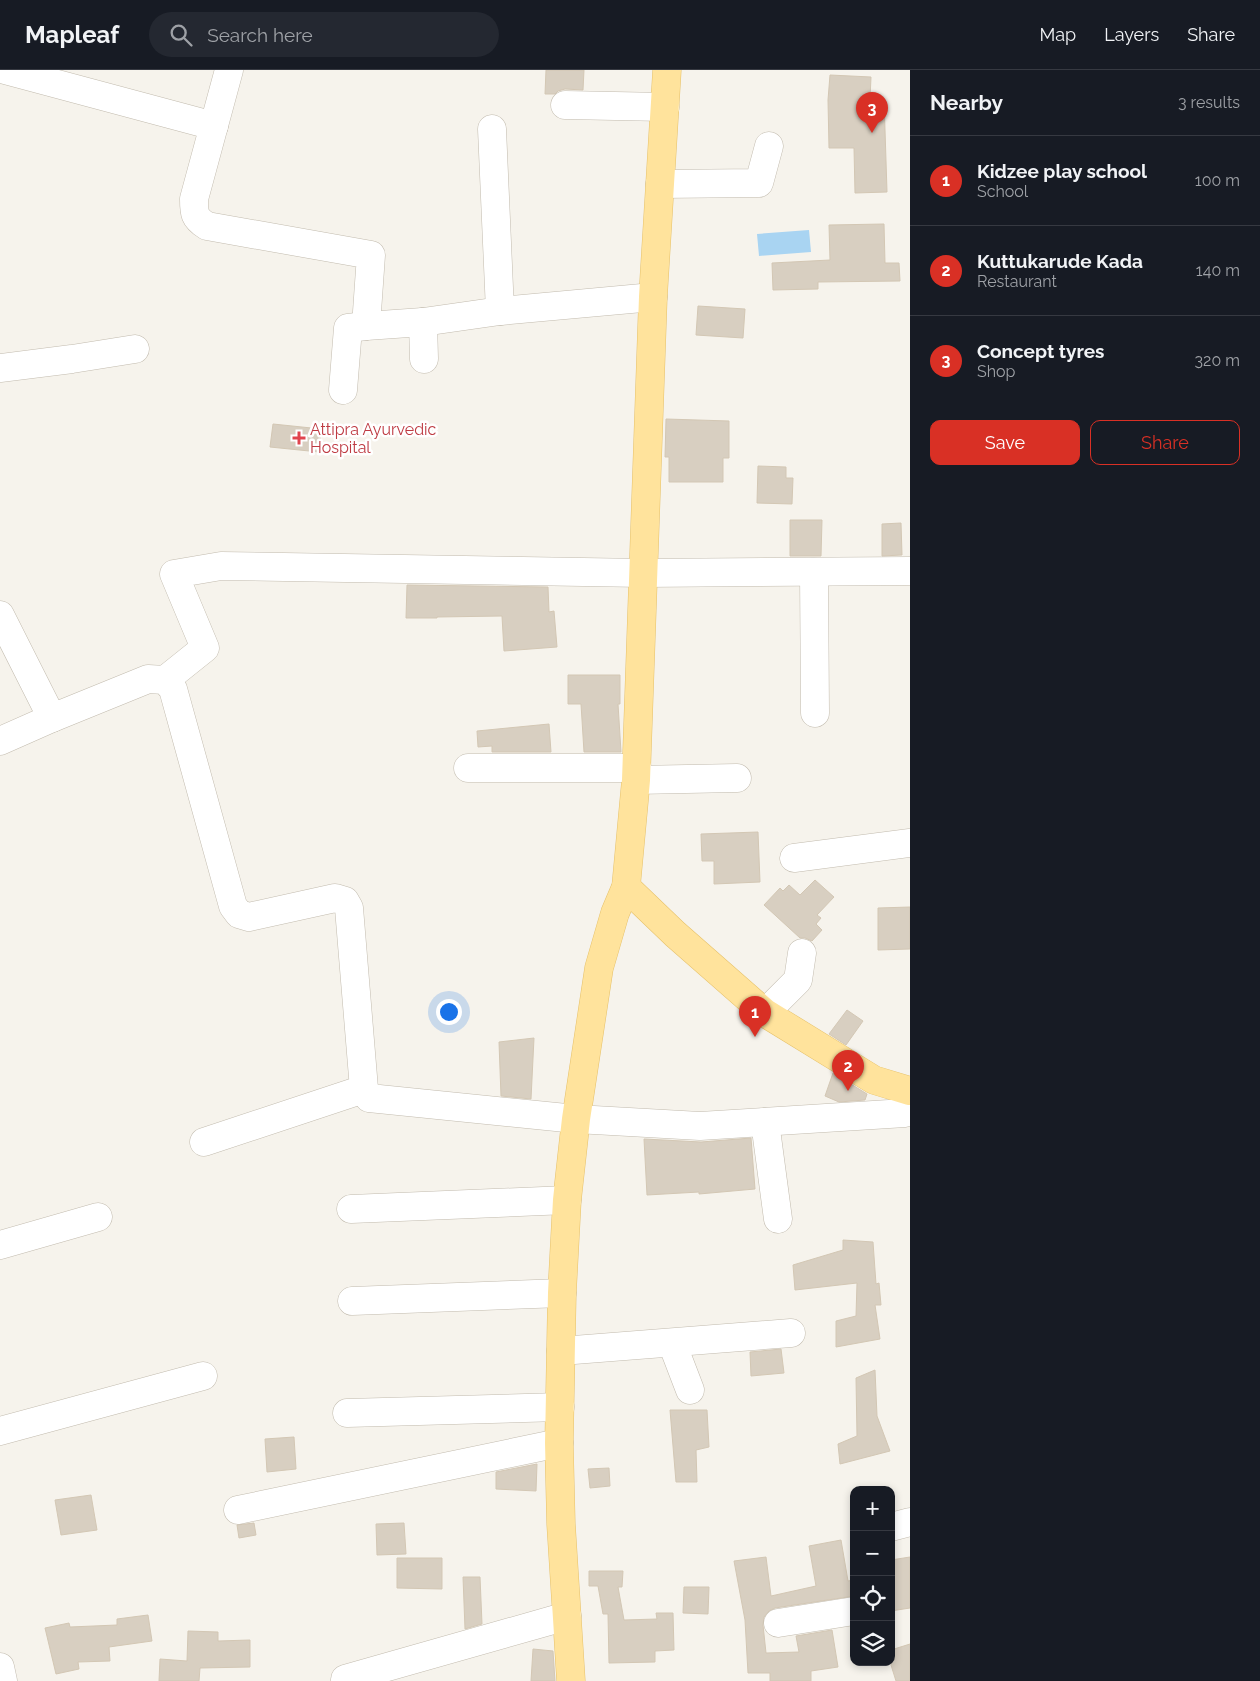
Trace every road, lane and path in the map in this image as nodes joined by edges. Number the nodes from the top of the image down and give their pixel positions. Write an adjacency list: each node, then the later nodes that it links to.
1 (5, 70): 6 (street)
2 (229, 70): 6 (street)
3 (667, 70): 5 (main road)
4 (565, 105): 5 (street)
5 (665, 107): 9 (main road)
6 (214, 126): 13 (street)
7 (492, 129): 11 (street)
8 (769, 146): 9 (street)
9 (660, 184): 10 (main road)
10 (653, 297): 11 (street); 20 (main road)
11 (500, 311): 12 (street)
12 (423, 322): 13 (street); 15 (street)
13 (366, 326): 17 (street)
14 (134, 349): 16 (street)
15 (424, 360)
16 (0, 368)
17 (343, 390)
18 (910, 571): 19 (street)
19 (814, 572): 20 (street); 23 (street)
20 (643, 573): 22 (street); 27 (main road)
21 (0, 614): 24 (street)
22 (165, 680): 24 (street); 34 (street)
23 (815, 714)
24 (52, 718): 25 (street)
25 (0, 741)
26 (468, 768): 27 (street)
27 (637, 774): 28 (street); 31 (main road)
28 (737, 778)
29 (910, 843): 30 (street)
30 (794, 858)
31 (626, 887): 33 (main road); 37 (main road)
32 (802, 953): 33 (street)
33 (765, 1013): 35 (main road)
34 (364, 1089): 37 (street); 39 (street)
35 (910, 1091)
36 (910, 1111): 38 (street)
37 (576, 1119): 38 (street); 40 (main road)
38 (765, 1122): 43 (street)
39 (204, 1142)
40 (567, 1200): 41 (street); 45 (main road)
41 (351, 1209)
42 (98, 1217): 44 (street)
43 (778, 1219)
44 (0, 1245)
45 (562, 1294): 46 (street); 49 (main road)
46 (352, 1301)
47 (791, 1333): 48 (street)
48 (672, 1343): 49 (street); 51 (street)
49 (561, 1351): 52 (main road)
50 (203, 1376): 54 (street)
51 (690, 1390)
52 (560, 1407): 53 (street); 55 (main road)
53 (347, 1413)
54 (0, 1431)
55 (559, 1443): 56 (street); 60 (main road)
56 (238, 1510)
57 (910, 1522): 58 (street)
58 (895, 1526)
59 (850, 1612): 61 (street)
60 (567, 1616): 64 (street); 65 (main road)
61 (778, 1623)
62 (0, 1667): 63 (street)
63 (3, 1681)
64 (345, 1681)
65 (571, 1681)

